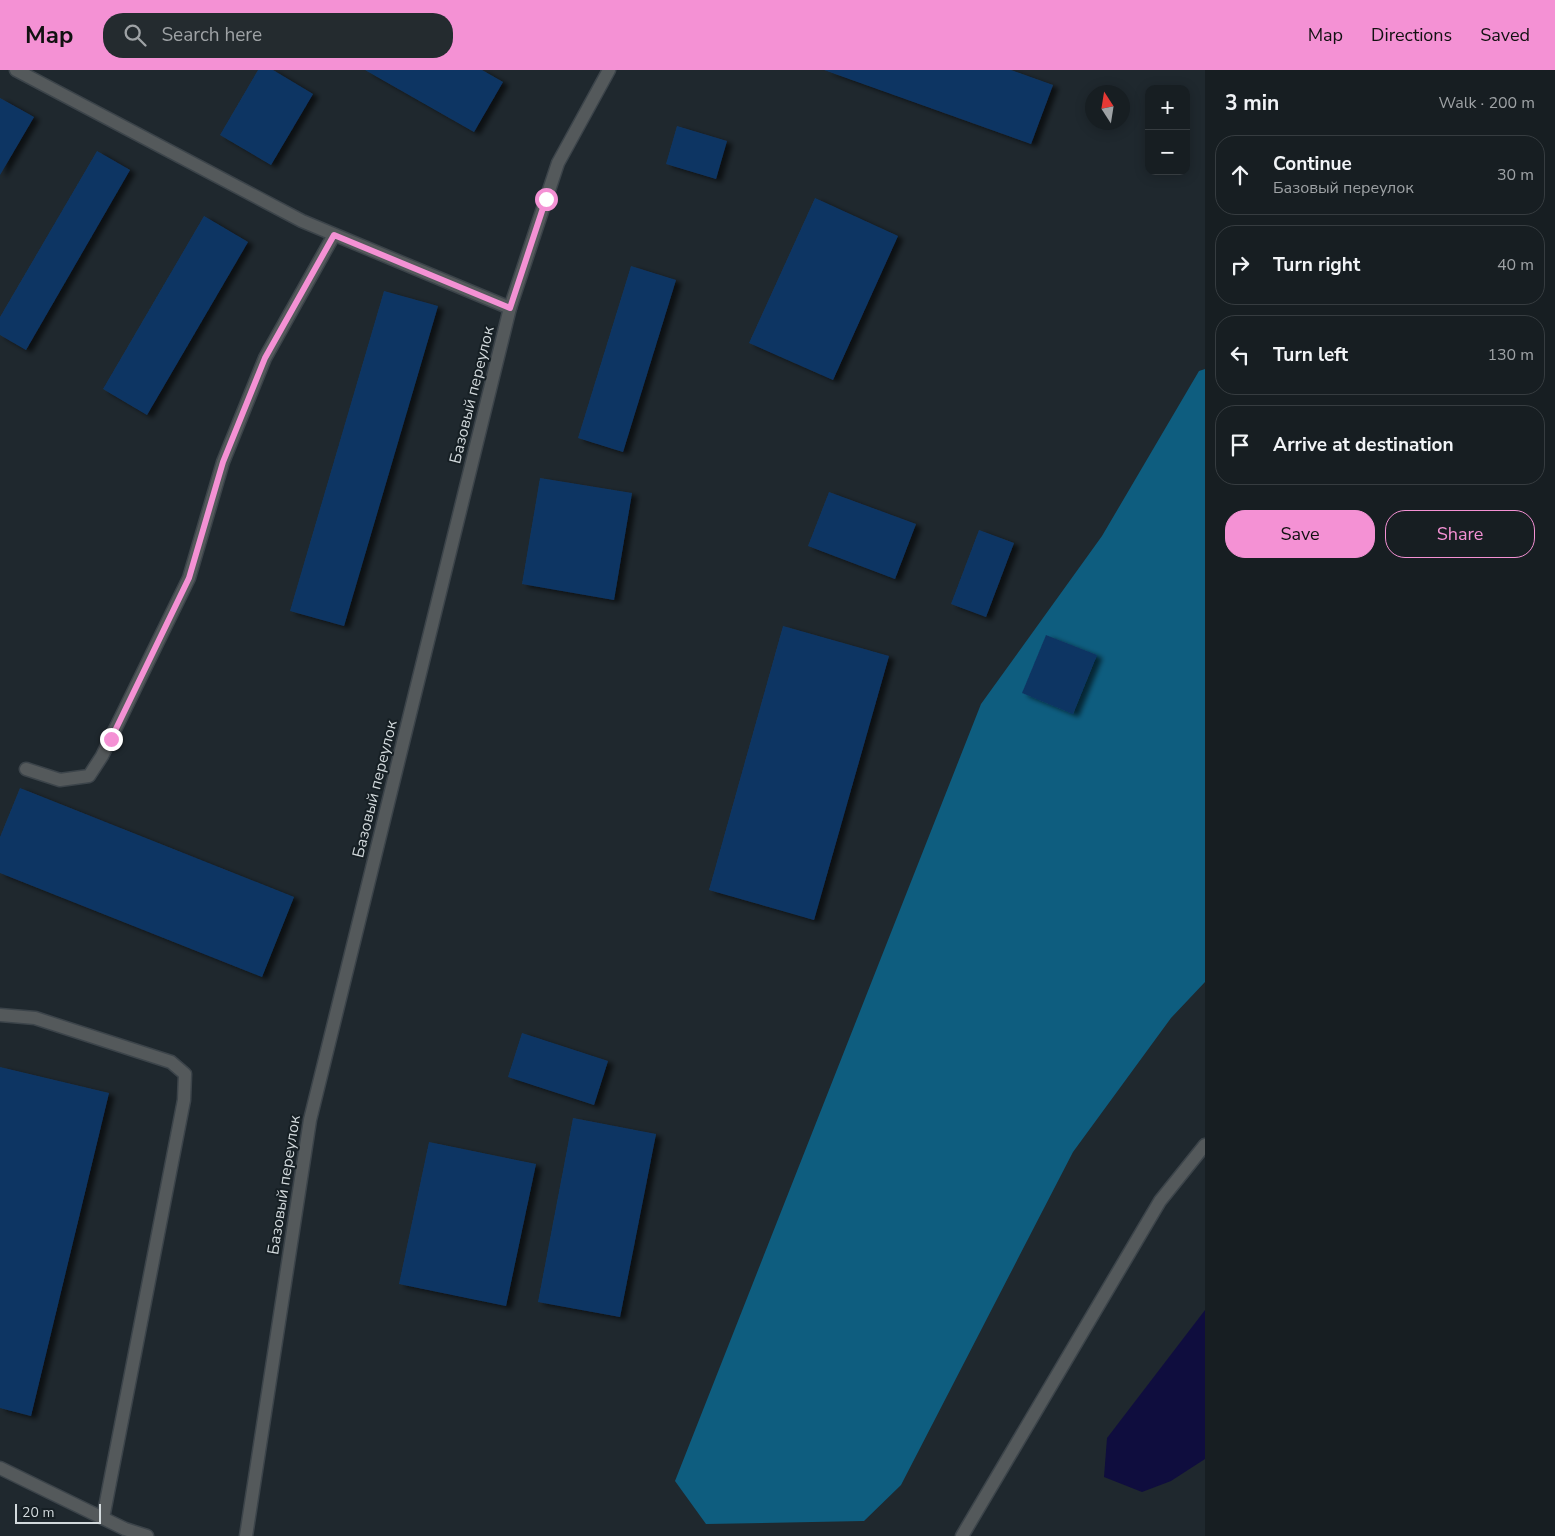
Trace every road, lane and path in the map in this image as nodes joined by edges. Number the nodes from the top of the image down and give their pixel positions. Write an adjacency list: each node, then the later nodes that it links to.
1 (16, 70): 3 (street)
2 (609, 70): 4 (street, Базовый переулок)
3 (334, 235): 4 (street); 5 (street)
4 (510, 308): 11 (street, Базовый переулок)
5 (26, 770)
6 (0, 1014): 9 (street)
7 (1205, 1146): 12 (street)
8 (0, 1468): 9 (street)
9 (104, 1518): 10 (street)
10 (147, 1536)
11 (246, 1536)
12 (962, 1536)

